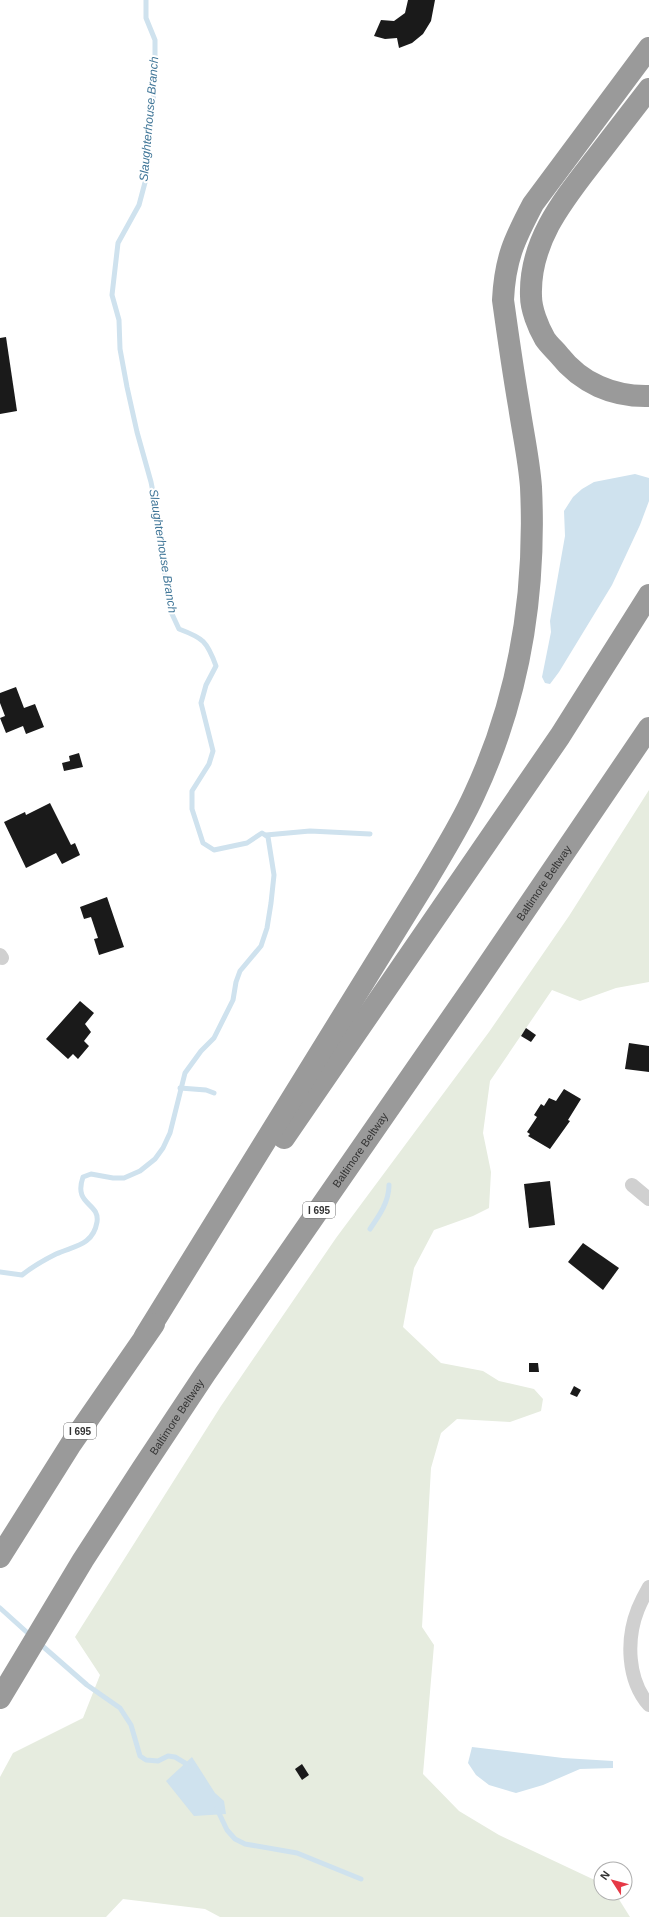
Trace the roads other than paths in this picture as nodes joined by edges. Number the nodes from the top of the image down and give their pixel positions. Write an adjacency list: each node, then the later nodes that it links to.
1 (649, 48): 8 (highway)
2 (649, 89): 3 (highway)
3 (649, 396)
4 (649, 595): 8 (highway, I 695)
5 (649, 728): 11 (highway, Baltimore Beltway / I 695)
6 (632, 1185): 7 (street)
7 (649, 1199)
8 (146, 1336): 9 (highway, I 695)
9 (0, 1557)
10 (649, 1587): 12 (street)
11 (0, 1698)
12 (649, 1704)

